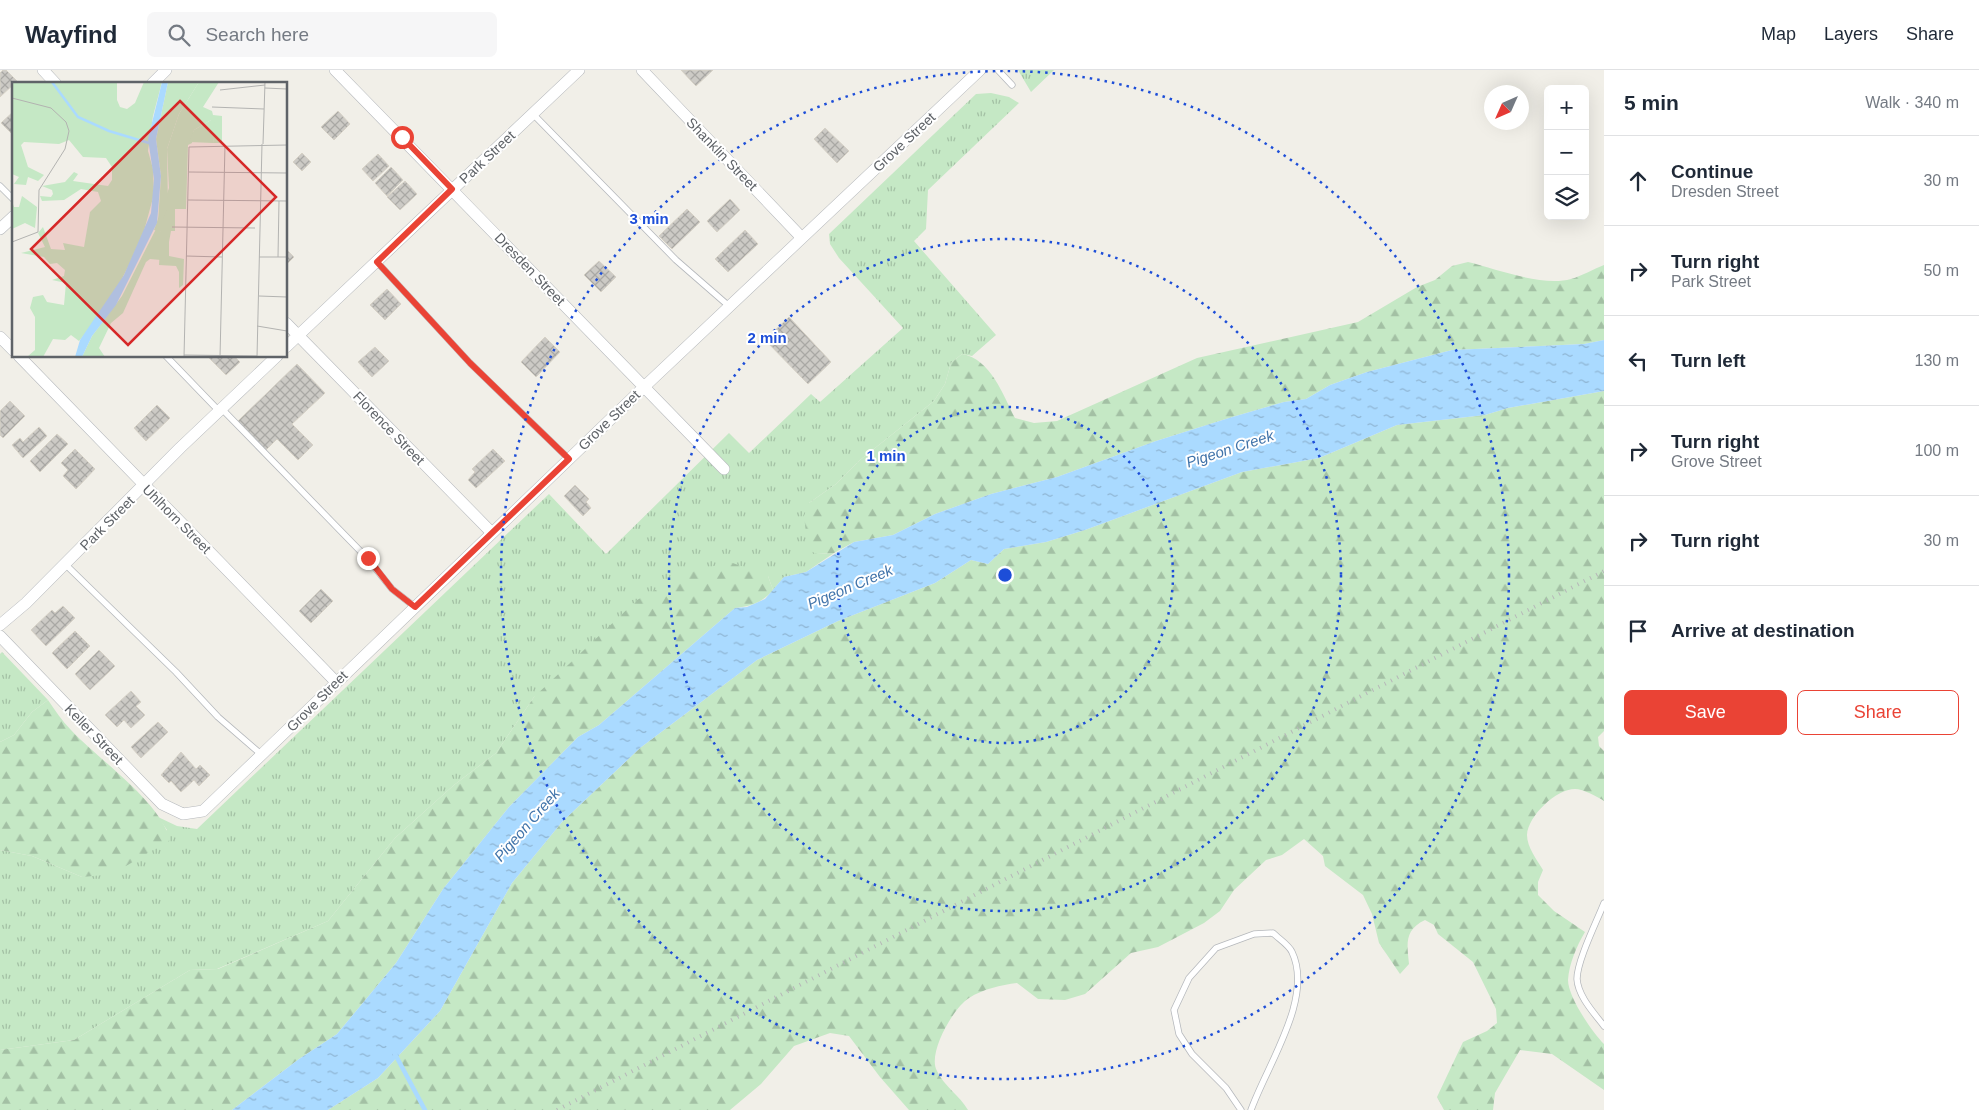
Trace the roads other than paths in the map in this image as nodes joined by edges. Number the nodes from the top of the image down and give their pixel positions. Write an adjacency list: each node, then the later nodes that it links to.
1 (43, 70): 8 (street)
2 (166, 70): 9 (street)
3 (335, 70): 13 (street, Dresden Street)
4 (579, 70): 11 (street, Park Street)
5 (642, 70): 17 (street, Shanklin Street)
6 (980, 70): 17 (street, Grove Street)
7 (998, 70): 10 (lane)
8 (54, 82)
9 (154, 82)
10 (1012, 85)
11 (533, 114): 13 (street, Park Street); 19 (lane)
12 (0, 186): 14 (lane)
13 (452, 189): 18 (street, Park Street); 28 (street, Dresden Street)
14 (12, 198)
15 (12, 218): 16 (street)
16 (0, 229)
17 (802, 238): 19 (street, Grove Street)
18 (377, 262): 21 (street, Park Street); 30 (lane)
19 (730, 307): 28 (street, Grove Street)
20 (288, 325): 21 (street, Florence Street)
21 (298, 336): 23 (street, Park Street); 33 (street, Florence Street)
22 (0, 337): 24 (street)
23 (288, 346)
24 (12, 349)
25 (21, 358): 32 (street, Uhlhorn Street)
26 (168, 358): 29 (lane)
27 (275, 358): 29 (street, Park Street)
28 (644, 387): 30 (street, Grove Street); 31 (street, Dresden Street)
29 (221, 410): 32 (street, Park Street); 35 (lane)
30 (569, 459): 33 (street, Grove Street)
31 (724, 469)
32 (144, 485): 34 (street, Park Street); 38 (street, Uhlhorn Street)
33 (492, 533): 35 (street, Grove Street)
34 (65, 564): 36 (street, Park Street); 39 (lane)
35 (415, 607): 38 (street, Grove Street)
36 (0, 625)
37 (0, 636): 40 (street, Keller Street)
38 (336, 682): 39 (street, Grove Street)
39 (262, 755): 40 (street, Grove Street)
40 (198, 813)
41 (1604, 903): 42 (lane)
42 (1604, 1026)
43 (1241, 1110): 44 (lane)
44 (1252, 1110)

